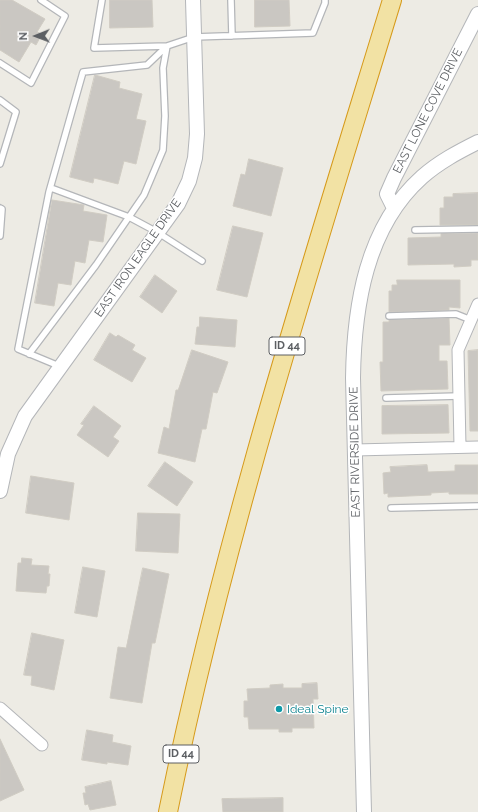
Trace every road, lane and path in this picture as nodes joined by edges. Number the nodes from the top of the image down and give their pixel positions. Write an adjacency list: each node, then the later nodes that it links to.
1 (41, 0): 11 (lane)
2 (102, 0): 10 (lane)
3 (193, 0): 9 (street, EAST IRON EAGLE DRIVE)
4 (231, 0): 8 (lane)
5 (325, 0): 8 (lane)
6 (392, 0): 39 (highway, ID 44)
7 (478, 14): 17 (street, EAST LONE COVE DRIVE)
8 (232, 36): 9 (lane)
9 (194, 37): 10 (lane); 21 (street, EAST IRON EAGLE DRIVE)
10 (167, 46): 15 (lane); 18 (lane)
11 (0, 63)
12 (0, 100): 14 (lane)
13 (478, 142): 17 (street, EAST RIVERSIDE DRIVE)
14 (0, 164)
15 (51, 188): 18 (lane); 27 (lane)
16 (0, 208): 22 (lane)
17 (394, 208): 33 (street, EAST RIVERSIDE DRIVE)
18 (129, 216): 21 (lane); 27 (lane)
19 (478, 229): 20 (lane)
20 (415, 230)
21 (157, 232): 23 (lane); 28 (street, EAST IRON EAGLE DRIVE)
22 (0, 236)
23 (202, 261)
24 (478, 304): 26 (street)
25 (389, 316): 26 (lane)
26 (471, 320): 29 (street)
27 (29, 354): 28 (lane)
28 (60, 367): 34 (street, EAST IRON EAGLE DRIVE)
29 (459, 396): 30 (lane); 31 (street)
30 (386, 398)
31 (460, 447): 32 (street); 33 (street)
32 (478, 447)
33 (354, 450): 40 (street, EAST RIVERSIDE DRIVE)
34 (0, 491)
35 (478, 506): 36 (lane)
36 (391, 508)
37 (0, 708): 38 (street)
38 (42, 745)
39 (168, 812)
40 (364, 812)

